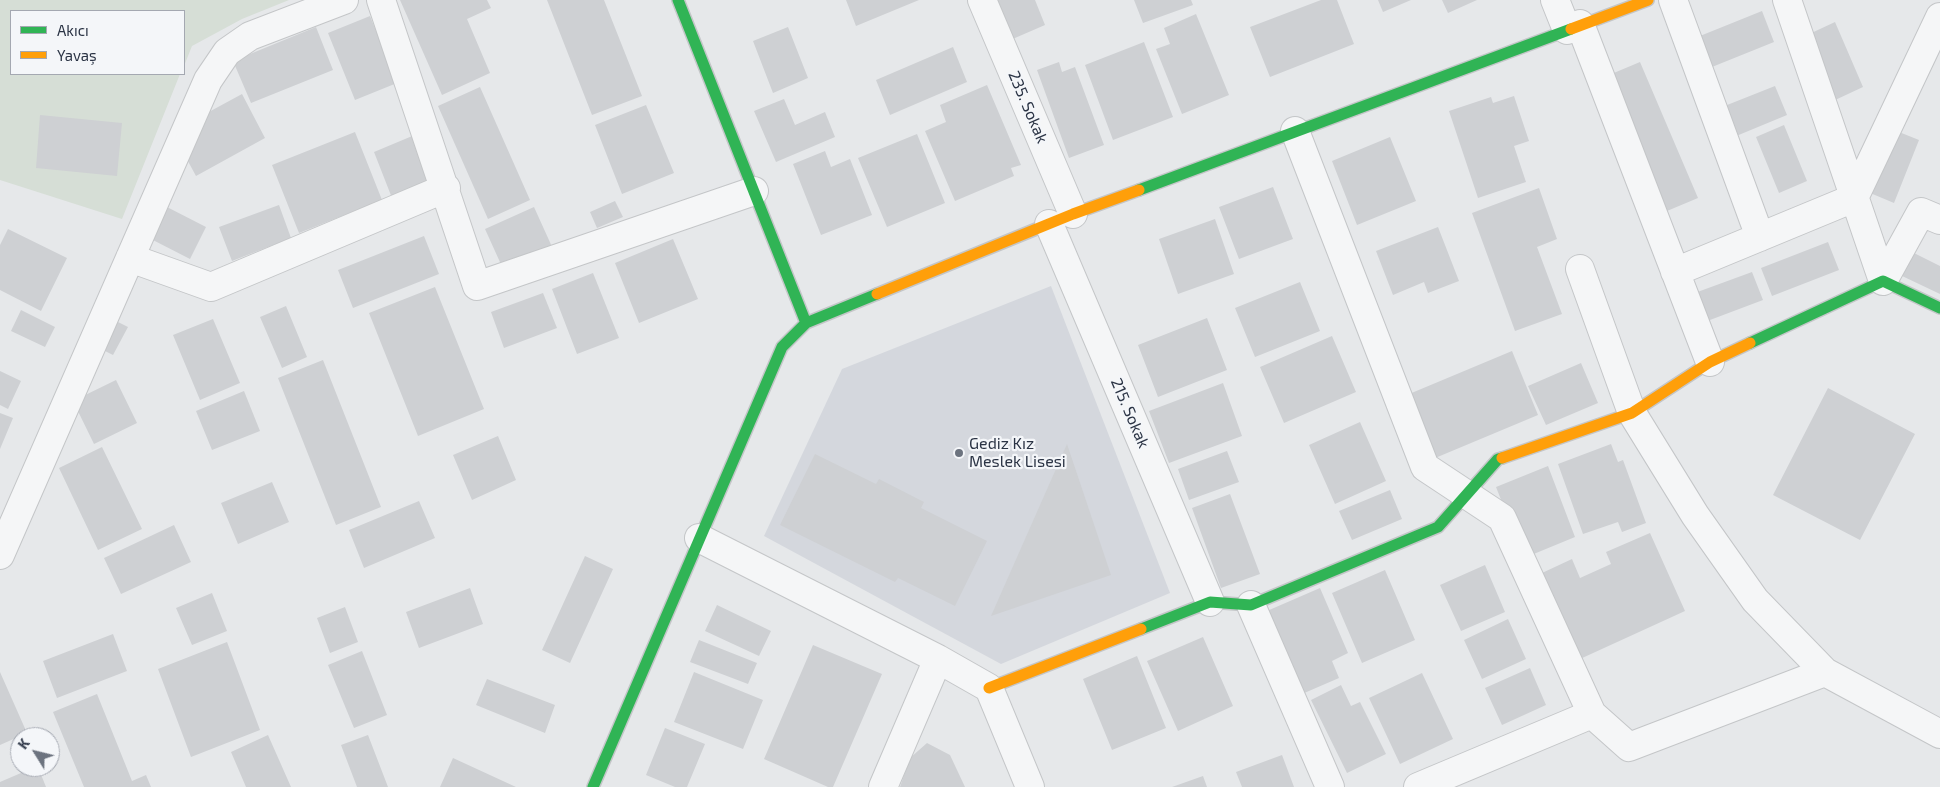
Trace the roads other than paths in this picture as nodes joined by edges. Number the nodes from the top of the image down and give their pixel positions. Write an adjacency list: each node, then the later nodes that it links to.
1 (344, 0): 18 (street)
2 (380, 0): 12 (street)
3 (678, 0): 13 (street)
4 (982, 0): 15 (street, 235. Sokak)
5 (1555, 0): 10 (street)
6 (1648, 0): 10 (street)
7 (1673, 0): 17 (street)
8 (1787, 0): 14 (street)
9 (1940, 17): 14 (street)
10 (1574, 27): 11 (street); 20 (street)
11 (1295, 131): 15 (street); 26 (street)
12 (446, 188): 13 (street); 18 (street)
13 (754, 191): 23 (street)
14 (1854, 198): 17 (street); 21 (street)
15 (1061, 219): 23 (street); 29 (street, 215. Sokak)
16 (1940, 220): 21 (street)
17 (1760, 237): 20 (street)
18 (130, 258): 28 (street)
19 (1580, 270): 25 (street)
20 (1675, 272): 24 (street)
21 (1883, 281): 22 (street); 24 (street)
22 (1940, 308)
23 (806, 323): 27 (street)
24 (1710, 362): 25 (street)
25 (1632, 413): 26 (street); 32 (street)
26 (1467, 495): 30 (street); 34 (street)
27 (699, 538): 31 (street); 36 (street)
28 (0, 555)
29 (1210, 602): 30 (street); 33 (street)
30 (1251, 605): 39 (street)
31 (938, 659): 33 (street); 37 (street)
32 (1825, 672): 34 (street); 35 (street)
33 (989, 688): 38 (street)
34 (1592, 714): 40 (street)
35 (1940, 734)
36 (593, 787)
37 (883, 787)
38 (1030, 787)
39 (1330, 787)
40 (1418, 787)

